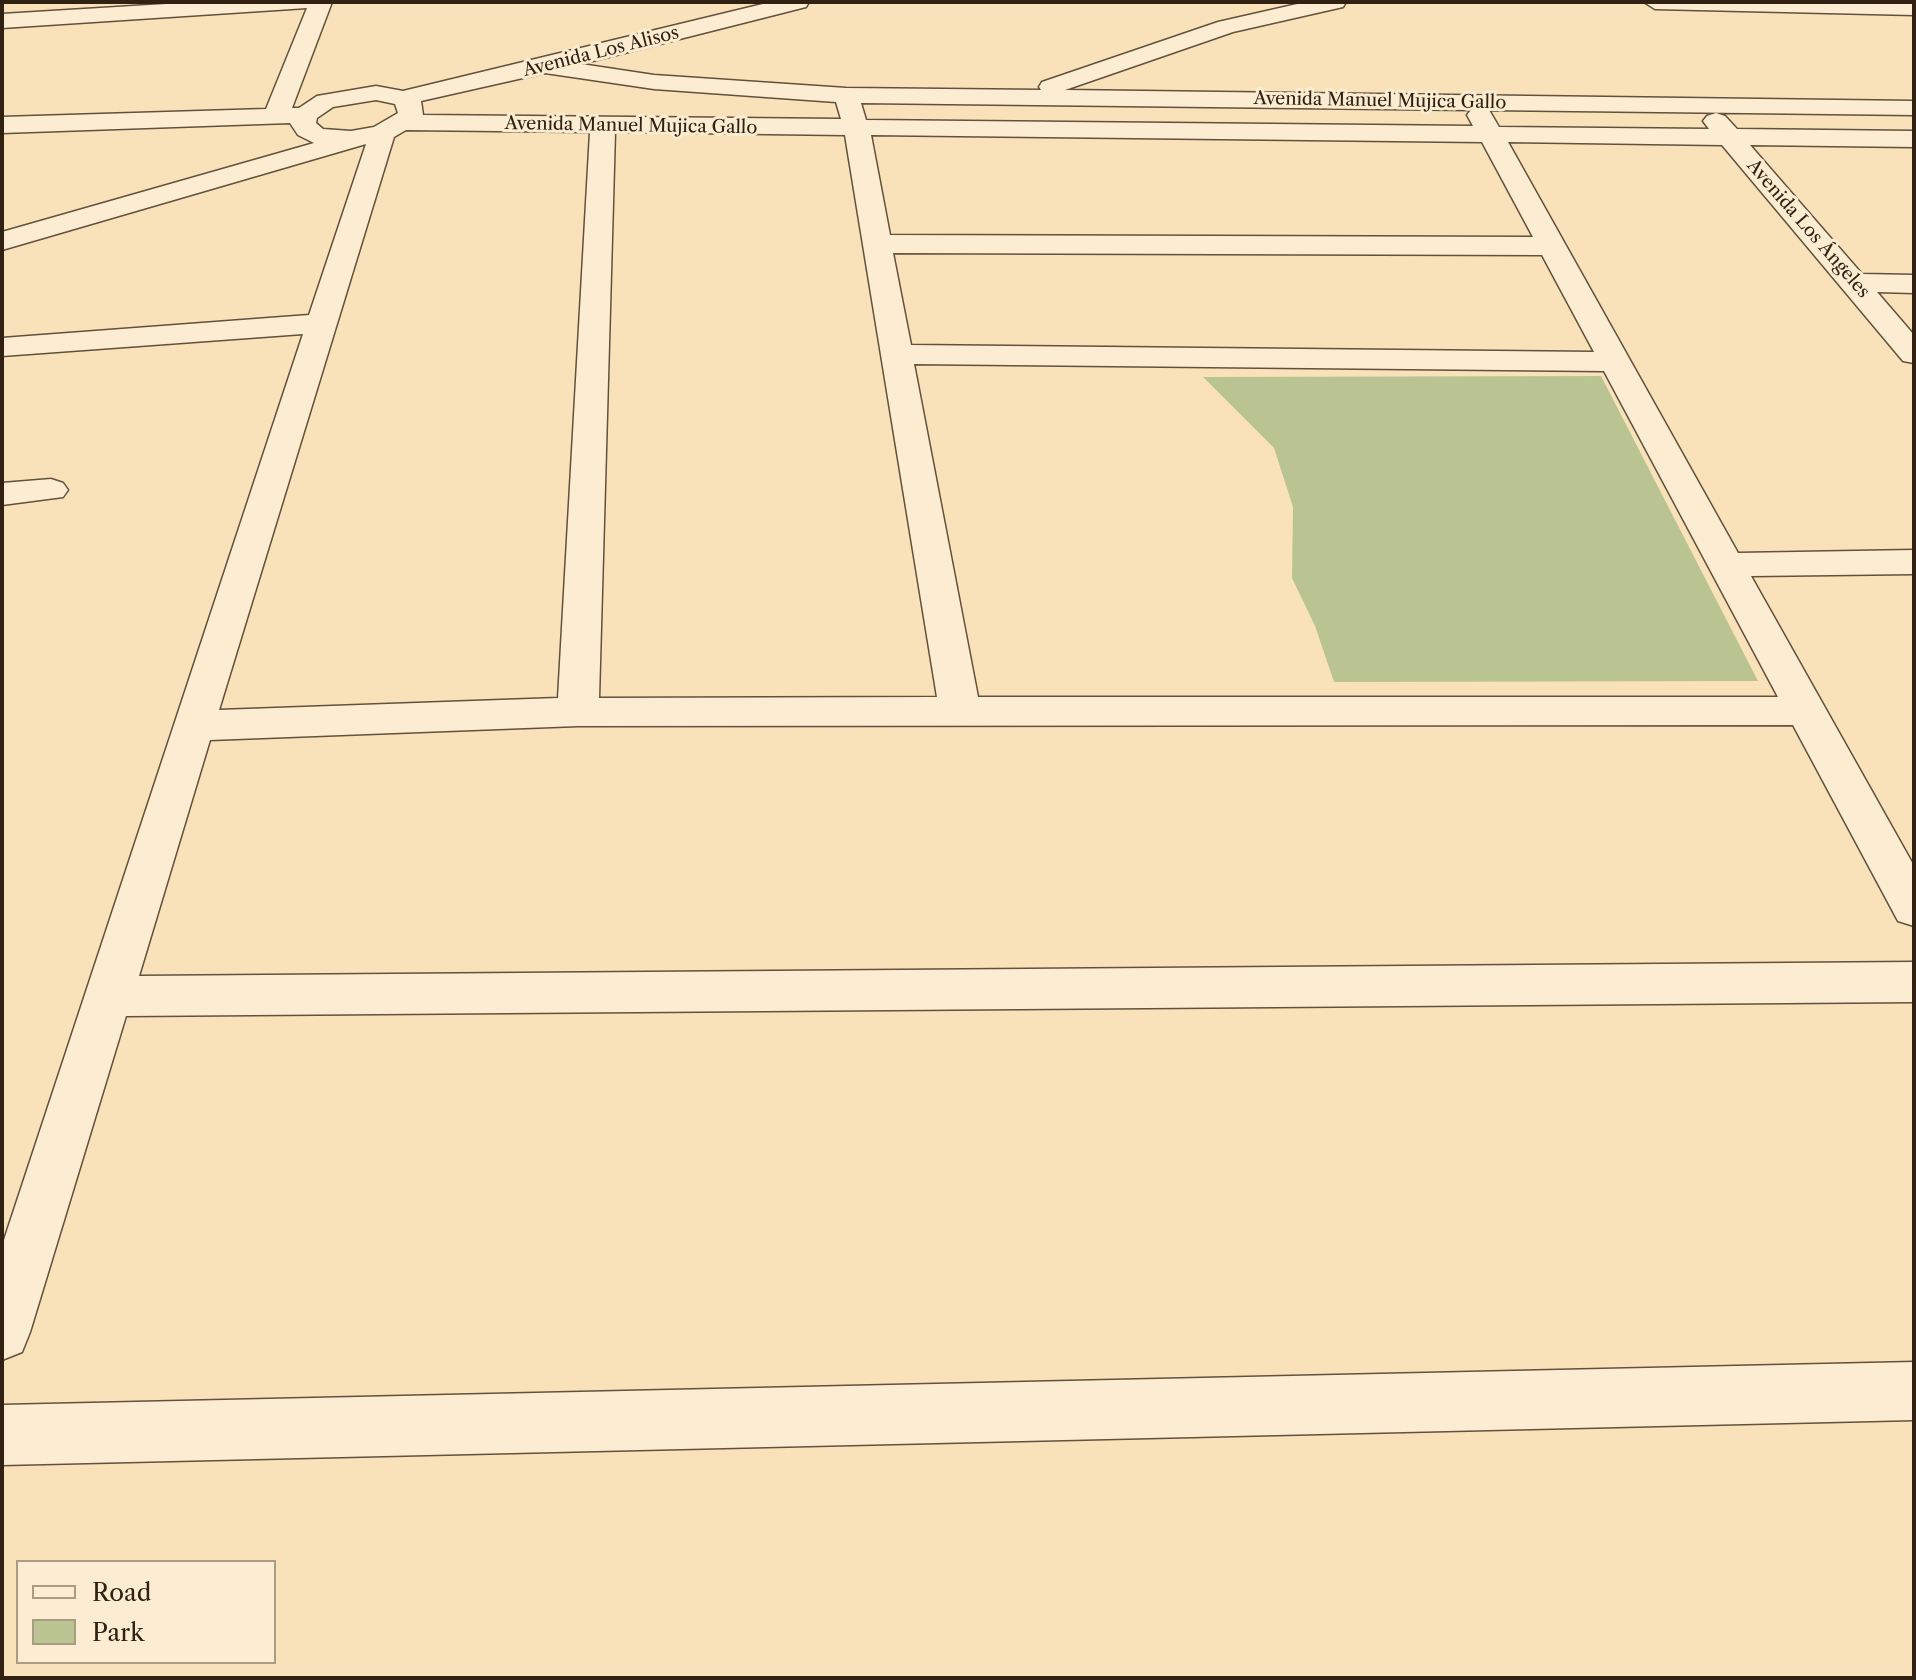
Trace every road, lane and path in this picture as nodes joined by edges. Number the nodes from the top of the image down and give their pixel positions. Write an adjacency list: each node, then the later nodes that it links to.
1 (306, 2): 7 (street)
2 (321, 2): 15 (street)
3 (798, 2): 8 (street, Avenida Los Alisos)
4 (1335, 2): 10 (street)
5 (1655, 2): 6 (street)
6 (1914, 8)
7 (2, 21)
8 (545, 66): 9 (street, Avenida Manuel Mujica Gallo); 16 (street, Avenida Los Alisos)
9 (846, 95): 10 (street, Avenida Manuel Mujica Gallo); 19 (street)
10 (1025, 96): 11 (street, Avenida Manuel Mujica Gallo)
11 (1473, 102): 12 (street, Avenida Manuel Mujica Gallo); 20 (street)
12 (1702, 105): 13 (street, Avenida Manuel Mujica Gallo); 21 (street, Avenida Los Ángeles)
13 (1914, 108)
14 (305, 115): 15 (street); 16 (street); 16 (street)
15 (276, 116): 17 (street)
16 (385, 123): 18 (street, Avenida Manuel Mujica Gallo); 23 (street); 28 (street)
17 (2, 125)
18 (603, 125): 19 (street, Avenida Manuel Mujica Gallo); 38 (street)
19 (857, 130): 20 (street, Avenida Manuel Mujica Gallo); 24 (street)
20 (1492, 136): 21 (street, Avenida Manuel Mujica Gallo); 25 (street)
21 (1729, 137): 22 (street, Avenida Manuel Mujica Gallo); 26 (street, Avenida Los Ángeles)
22 (1914, 139)
23 (2, 241)
24 (877, 244): 25 (street); 30 (street)
25 (1552, 246): 32 (street)
26 (1855, 283): 27 (street); 31 (street, Avenida Los Ángeles)
27 (1914, 284)
28 (322, 323): 29 (street); 40 (street)
29 (2, 347)
30 (897, 354): 32 (street); 39 (street)
31 (1914, 354)
32 (1615, 362): 36 (street)
33 (51, 490): 34 (street)
34 (2, 494)
35 (1914, 562): 36 (street)
36 (1726, 565): 37 (street)
37 (1805, 711): 39 (street); 41 (street)
38 (578, 712): 39 (street); 40 (street)
39 (960, 712)
40 (194, 726): 43 (street)
41 (1914, 908)
42 (1914, 982): 43 (street)
43 (108, 996): 44 (street)
44 (2, 1332)
45 (1914, 1391): 46 (street)
46 (2, 1435)

